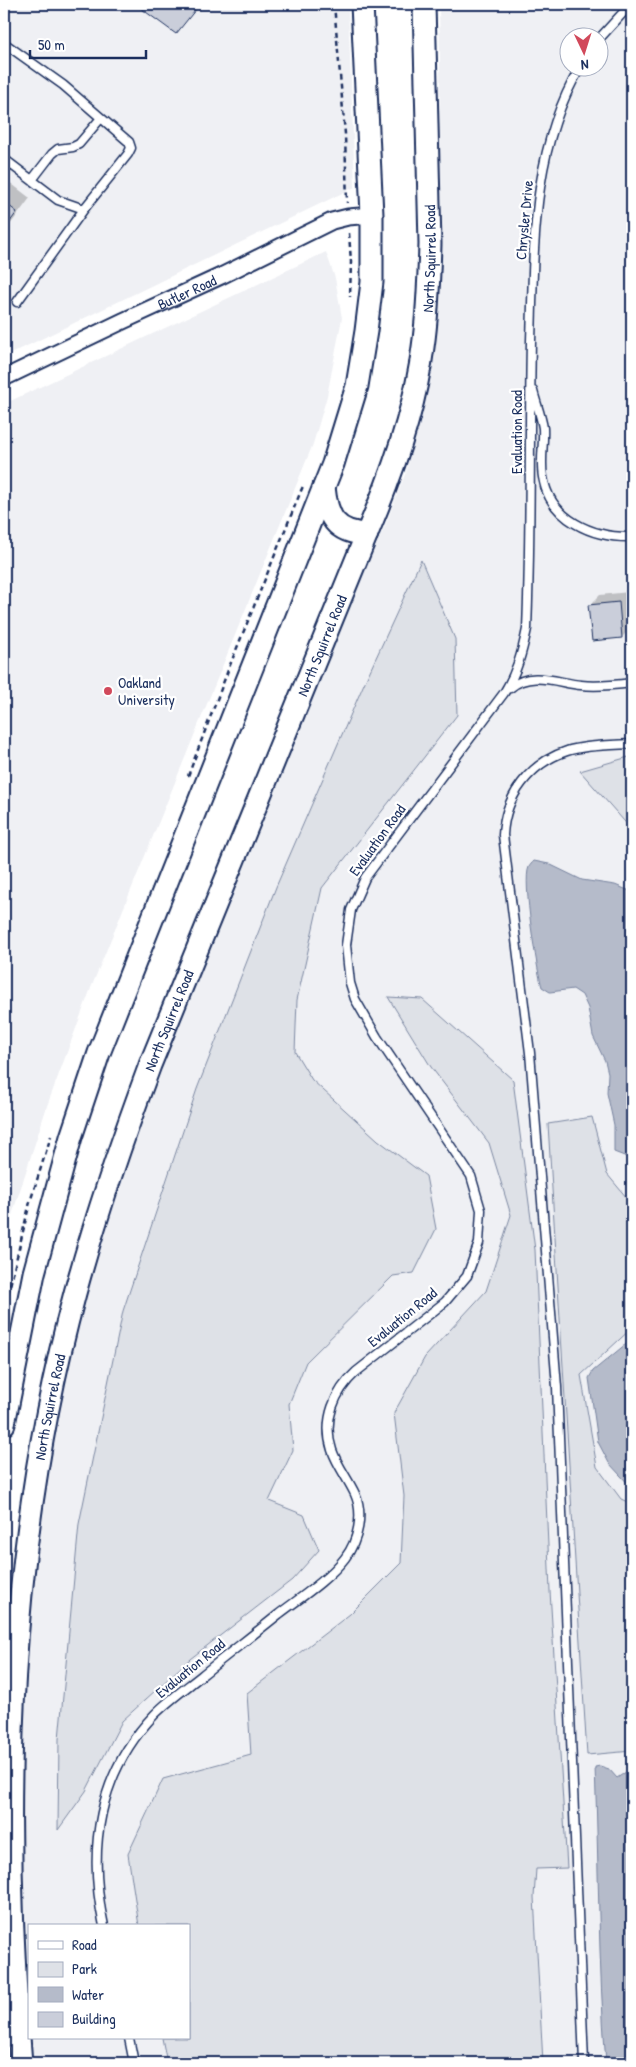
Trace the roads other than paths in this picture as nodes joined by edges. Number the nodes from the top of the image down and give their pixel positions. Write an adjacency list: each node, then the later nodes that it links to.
1 (362, 4): 11 (main road)
2 (424, 4): 16 (main road, North Squirrel Road)
3 (632, 4): 4 (lane)
4 (608, 29)
5 (4, 43): 7 (lane)
6 (575, 78): 14 (lane, Chrysler Drive)
7 (101, 118): 9 (lane); 10 (lane)
8 (4, 159): 9 (lane)
9 (32, 180): 10 (lane)
10 (84, 209): 12 (lane)
11 (372, 215): 13 (street, Butler Road); 15 (main road)
12 (17, 302)
13 (4, 378)
14 (530, 381): 17 (lane, Evaluation Road); 19 (lane, Evaluation Road)
15 (313, 486): 16 (main road); 21 (main road)
16 (367, 534): 24 (main road, North Squirrel Road)
17 (632, 537)
18 (632, 683): 19 (lane, Evaluation Road)
19 (504, 693): 22 (lane, Evaluation Road)
20 (632, 744): 26 (lane)
21 (4, 1424)
22 (104, 1924)
23 (129, 2040): 25 (lane)
24 (21, 2063)
25 (134, 2063)
26 (584, 2063)

